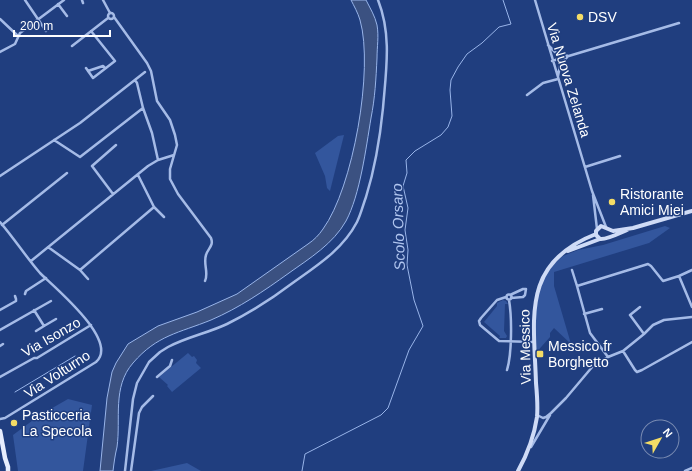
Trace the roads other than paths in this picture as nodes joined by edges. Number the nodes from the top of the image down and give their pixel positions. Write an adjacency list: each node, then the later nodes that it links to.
1 (25, 0): 12 (street)
2 (64, 0): 6 (street)
3 (103, 0): 7 (street)
4 (378, 0): 98 (street)
5 (535, 0): 17 (street, Via Nuova Zelanda)
6 (58, 4): 8 (street); 12 (street)
7 (110, 13): 9 (street); 10 (street)
8 (67, 16)
9 (114, 17): 10 (street); 30 (street)
10 (108, 18): 15 (street)
11 (0, 19): 16 (street)
12 (38, 19): 14 (street); 16 (street)
13 (679, 23): 20 (street)
14 (46, 31)
15 (92, 31): 18 (street); 22 (street)
16 (18, 36): 19 (street)
17 (548, 45): 20 (street); 21 (street, Via Nuova Zelanda)
18 (72, 46)
19 (0, 52)
20 (568, 56): 21 (street); 24 (street)
21 (552, 61): 24 (street, Via Nuova Zelanda)
22 (105, 68): 22 (street)
23 (145, 72): 25 (street)
24 (558, 78): 26 (street); 33 (street, Via Nuova Zelanda)
25 (135, 80): 27 (street); 28 (street)
26 (527, 95)
27 (143, 108): 28 (street); 32 (street)
28 (54, 140): 36 (street)
29 (116, 145): 38 (street)
30 (174, 155): 32 (street); 60 (street)
31 (620, 156): 33 (street)
32 (158, 160): 35 (street)
33 (585, 167): 37 (street, Via Nuova Zelanda)
34 (67, 173): 45 (street)
35 (138, 175): 38 (street); 39 (street)
36 (0, 176)
37 (592, 191): 42 (street, Via Nuova Zelanda); 43 (street, Via Nuova Zelanda)
38 (114, 194): 51 (street)
39 (154, 207): 41 (street); 54 (street)
40 (692, 211): 47 (street, Via Messico)
41 (164, 217)
42 (602, 218): 43 (street); 46 (street, Via Nuova Zelanda)
43 (595, 221): 48 (street, Via Nuova Zelanda)
44 (0, 222): 45 (street, Via Volturno)
45 (2, 225): 53 (street, Via Volturno)
46 (607, 228): 47 (street, Via Messico); 48 (street, Via Messico); 49 (street)
47 (632, 228): 49 (street, Via Messico)
48 (596, 232): 50 (street); 52 (street, Via Messico)
49 (608, 237): 50 (street, Via Messico)
50 (600, 239): 52 (street, Via Messico)
51 (48, 247): 53 (street); 54 (street)
52 (561, 254): 80 (street, Via Messico)
53 (31, 261): 58 (street, Via Volturno)
54 (80, 270): 59 (street)
55 (572, 270): 61 (street)
56 (692, 270): 57 (street)
57 (679, 276): 61 (street); 67 (street)
58 (46, 278): 62 (street); 74 (street, Via Volturno)
59 (88, 279)
60 (205, 281)
61 (576, 286): 71 (street)
62 (25, 294)
63 (15, 296): 69 (street)
64 (510, 298): 64 (street); 79 (street); 79 (street)
65 (51, 301): 70 (street)
66 (640, 306): 78 (street)
67 (692, 307)
68 (602, 309): 71 (street)
69 (0, 310)
70 (34, 310): 75 (street); 76 (street)
71 (584, 314): 83 (street)
72 (692, 316): 78 (street)
73 (56, 319): 75 (street)
74 (91, 325): 86 (street, Via Isonzo); 91 (street, Via Volturno)
75 (44, 326): 77 (street)
76 (0, 330)
77 (36, 331)
78 (644, 334): 82 (street)
79 (510, 341): 80 (street); 85 (street)
80 (535, 342): 90 (street, Via Messico)
81 (692, 342): 82 (street)
82 (623, 351): 83 (street)
83 (608, 357): 89 (street)
84 (172, 360): 87 (street)
85 (507, 370)
86 (0, 377)
87 (157, 377)
88 (154, 396): 99 (street)
89 (551, 413): 90 (street); 93 (street)
90 (537, 415): 93 (street, Via Messico)
91 (0, 419)
92 (0, 431): 95 (main road)
93 (531, 447): 100 (street, Via Messico)
94 (0, 462): 95 (main road)
95 (7, 464): 97 (main road)
96 (692, 468): 101 (street)
97 (8, 471)
98 (125, 471)
99 (131, 471)
100 (518, 471)
101 (685, 471)

